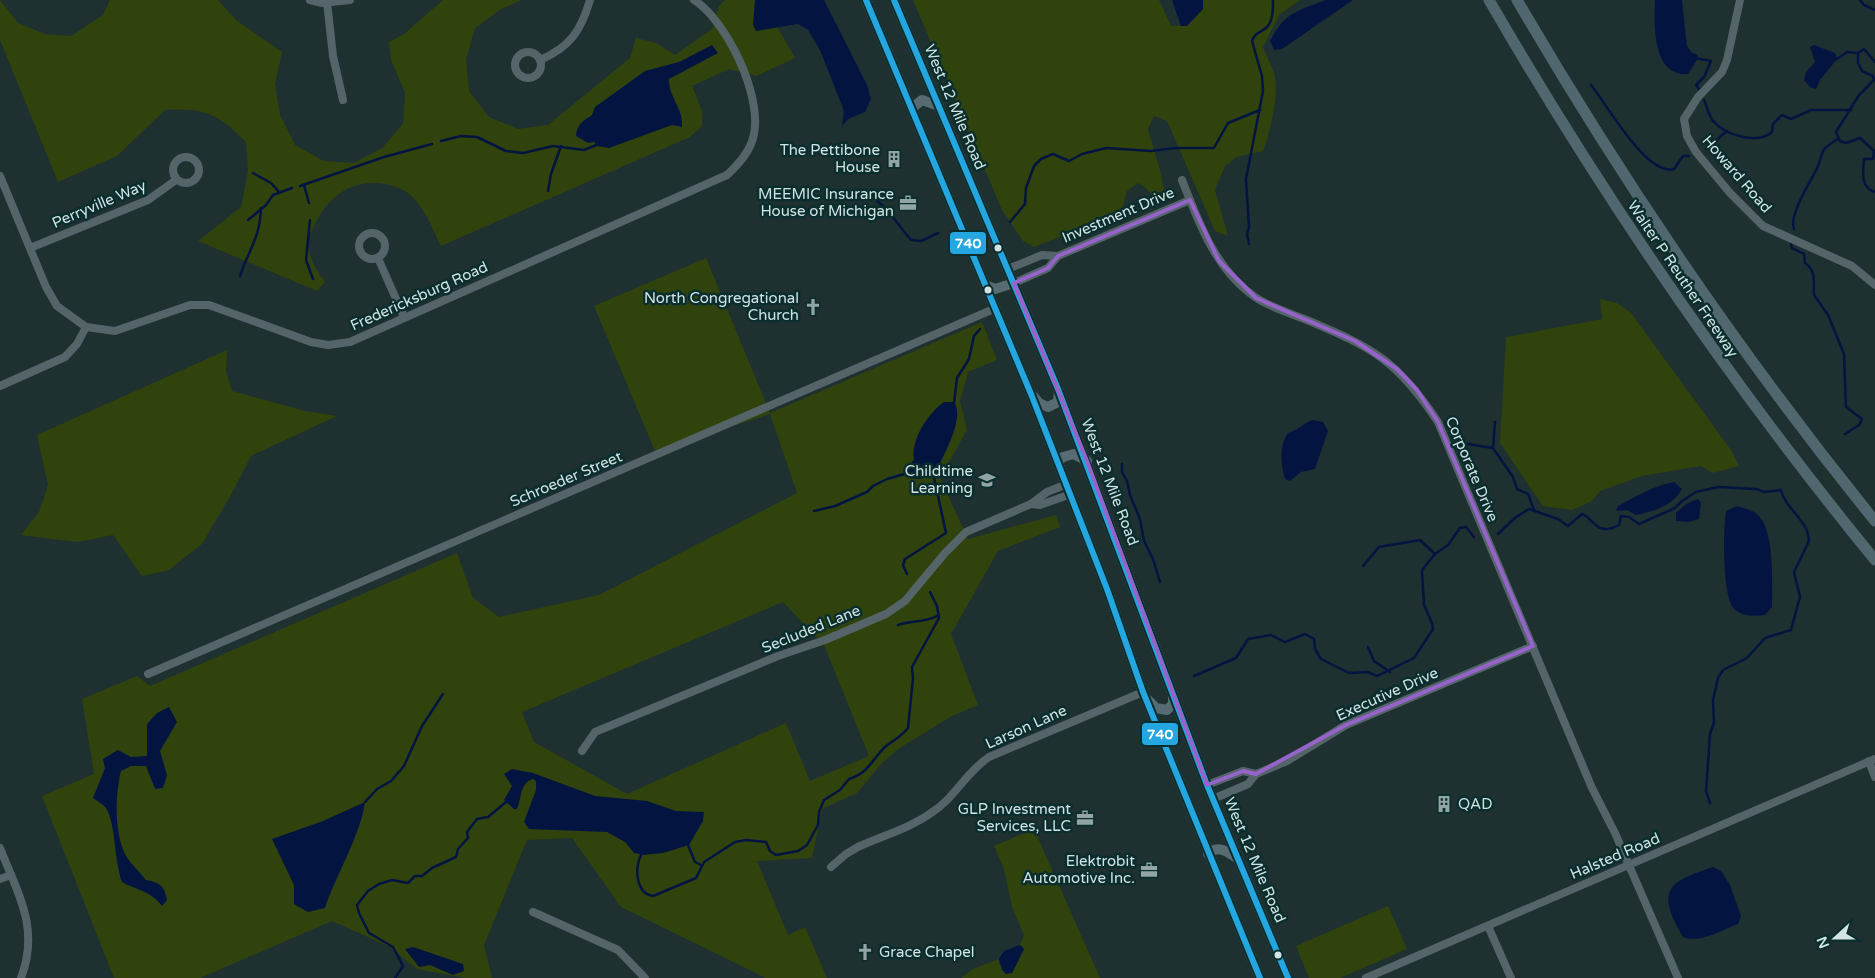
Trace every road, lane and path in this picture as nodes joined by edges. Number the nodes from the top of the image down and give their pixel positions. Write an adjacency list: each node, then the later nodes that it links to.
1 (310, 0): 10 (street)
2 (350, 0): 10 (street)
3 (590, 0): 11 (street)
4 (694, 0): 27 (street, Fredericksburg Road)
5 (866, 0): 14 (main road)
6 (894, 0): 13 (main road, West 12 Mile Road)
7 (1489, 0): 38 (highway, Walter P Reuther Freeway)
8 (1517, 0): 37 (highway, Walter P Reuther Freeway)
9 (1740, 0): 25 (street, Howard Road)
10 (327, 2): 12 (street)
11 (540, 60)
12 (344, 100)
13 (939, 106): 14 (main road); 22 (main road, West 12 Mile Road)
14 (912, 108): 24 (main road)
15 (0, 176): 19 (street, Fredericksburg Road)
16 (176, 180): 19 (street, Perryville Way)
17 (1182, 180): 18 (street, Corporate Drive)
18 (1190, 200): 20 (street, Investment Drive); 39 (street, Corporate Drive)
19 (30, 248): 28 (street, Fredericksburg Road)
20 (1058, 256): 22 (street, Investment Drive); 23 (street, Investment Drive)
21 (378, 258): 27 (street)
22 (1008, 269): 23 (main road, West 12 Mile Road)
23 (1014, 283): 24 (main road); 30 (main road, West 12 Mile Road)
24 (986, 285): 26 (main road)
25 (1875, 285)
26 (996, 308): 31 (main road); 40 (street, Schroeder Street)
27 (404, 317): 28 (street, Fredericksburg Road)
28 (86, 327): 29 (street)
29 (0, 386)
30 (1058, 389): 31 (main road); 33 (main road, West 12 Mile Road)
31 (1031, 394): 32 (main road)
32 (1058, 461): 33 (main road); 34 (main road)
33 (1087, 461): 42 (main road, West 12 Mile Road)
34 (1067, 484): 35 (main road); 36 (street, Secluded Lane)
35 (1071, 494): 36 (street, Secluded Lane); 41 (main road)
36 (1031, 504): 43 (street, Secluded Lane)
37 (1875, 521)
38 (1875, 560)
39 (1533, 646): 45 (street, Executive Drive); 52 (street, Corporate Drive)
40 (148, 674)
41 (1143, 692): 42 (main road); 50 (main road); 53 (street, Larson Lane)
42 (1173, 692): 47 (main road, West 12 Mile Road)
43 (582, 751)
44 (1872, 760): 46 (street); 52 (street, Halsted Road)
45 (1256, 774): 47 (street, Executive Drive); 48 (street, Executive Drive)
46 (1875, 777)
47 (1207, 785): 48 (main road, West 12 Mile Road)
48 (1213, 799): 51 (main road, West 12 Mile Road)
49 (0, 848): 54 (street)
50 (1208, 854): 51 (main road); 58 (main road)
51 (1238, 860): 59 (main road, West 12 Mile Road)
52 (1629, 864): 57 (street, Halsted Road); 66 (street, Corporate Drive)
53 (831, 868)
54 (10, 875): 55 (street); 60 (street)
55 (0, 879)
56 (533, 912): 61 (street)
57 (1488, 926): 64 (street, Halsted Road); 65 (street)
58 (1255, 967): 62 (main road); 63 (main road)
59 (1284, 975)
60 (24, 977)
61 (645, 978)
62 (1260, 978)
63 (1266, 978)
64 (1366, 978)
65 (1511, 978)
66 (1678, 978)

